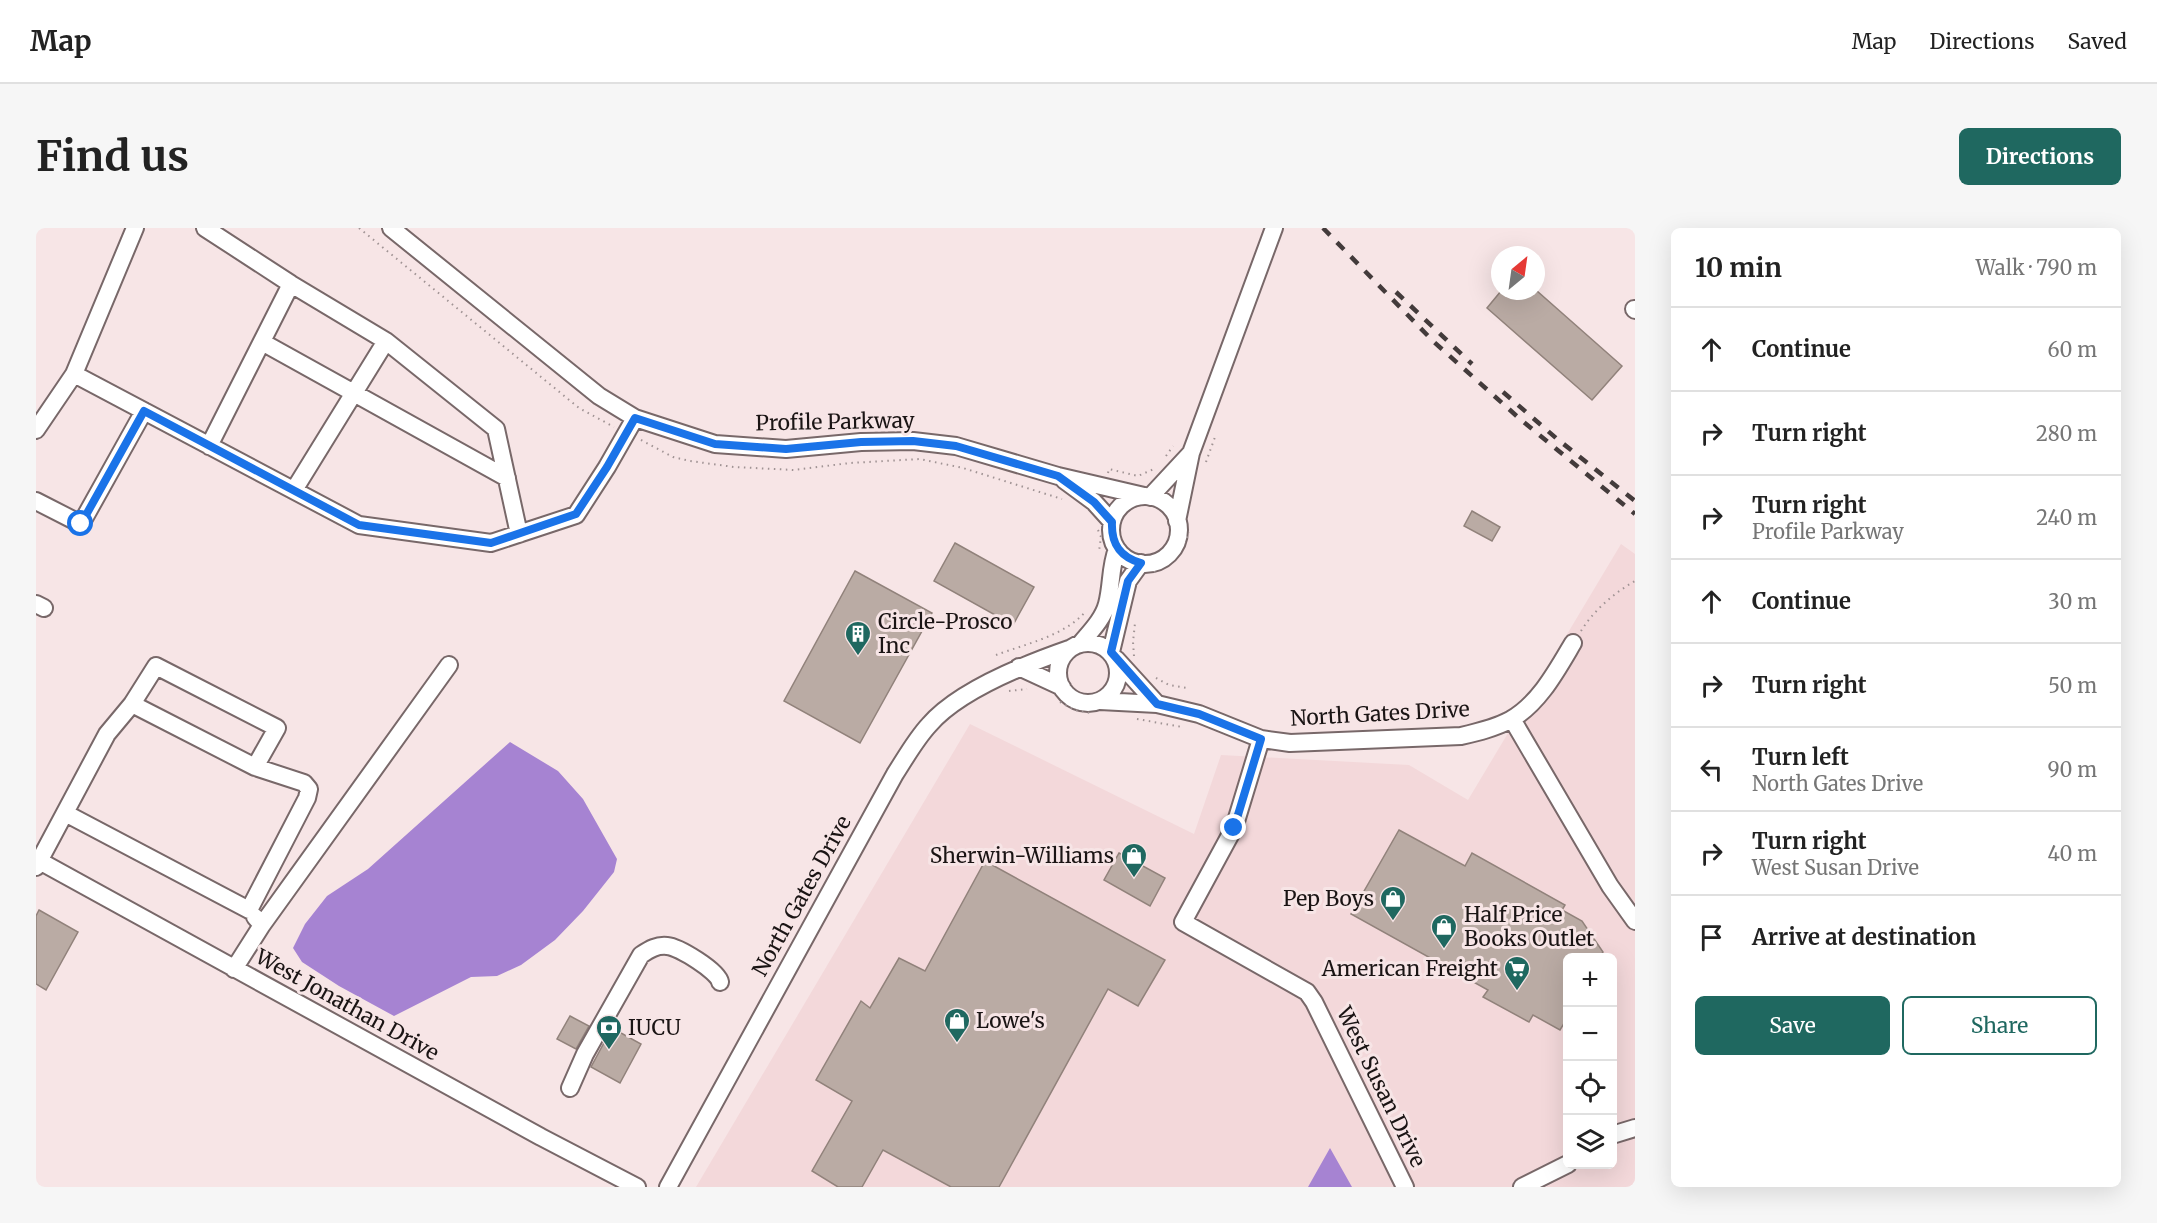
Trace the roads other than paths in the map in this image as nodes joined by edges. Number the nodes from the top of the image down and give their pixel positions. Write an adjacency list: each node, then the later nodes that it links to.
1 (135, 228): 8 (street)
2 (204, 228): 5 (street)
3 (391, 228): 11 (street, Profile Parkway)
4 (1274, 228): 14 (street)
5 (291, 284): 6 (street); 7 (street)
6 (386, 341): 9 (street); 16 (street)
7 (262, 342): 9 (street); 13 (street)
8 (74, 374): 10 (street); 12 (street)
9 (354, 393): 16 (street); 17 (street)
10 (144, 411): 13 (street); 19 (street)
11 (635, 418): 15 (street, Profile Parkway); 22 (street)
12 (36, 430)
13 (209, 446): 17 (street)
14 (1191, 453): 18 (street); 21 (street)
15 (1058, 476): 18 (street, Profile Parkway); 20 (street, Profile Parkway)
16 (507, 478): 22 (street)
17 (294, 490): 22 (street)
18 (1147, 496): 20 (street); 21 (street)
19 (36, 501)
20 (1104, 523): 23 (street)
21 (1183, 524): 24 (street)
22 (519, 534)
23 (1117, 549): 24 (street); 26 (street)
24 (1147, 568): 27 (street)
25 (1573, 643): 34 (street, North Gates Drive)
26 (1075, 646): 27 (street); 29 (street, North Gates Drive); 30 (street)
27 (1113, 655): 32 (street); 33 (street)
28 (449, 665): 41 (street)
29 (1019, 667): 30 (street); 49 (street, North Gates Drive)
30 (1058, 693): 33 (street)
31 (132, 704): 36 (street); 36 (street); 37 (street)
32 (1157, 704): 33 (street, North Gates Drive); 35 (street, North Gates Drive)
33 (1099, 707)
34 (1512, 719): 35 (street, North Gates Drive); 40 (street)
35 (1261, 739): 50 (street, West Susan Drive)
36 (255, 767): 39 (street)
37 (65, 813): 38 (street); 39 (street)
38 (37, 863): 42 (street, West Jonathan Drive)
39 (249, 910): 41 (street)
40 (1635, 921)
41 (261, 926): 42 (street)
42 (234, 969): 48 (street, West Jonathan Drive)
43 (720, 982): 44 (street)
44 (570, 1088)
45 (1635, 1128): 46 (street)
46 (1617, 1133)
47 (1563, 1166): 51 (street)
48 (637, 1187)
49 (668, 1187)
50 (1405, 1187)
51 (1522, 1187)

